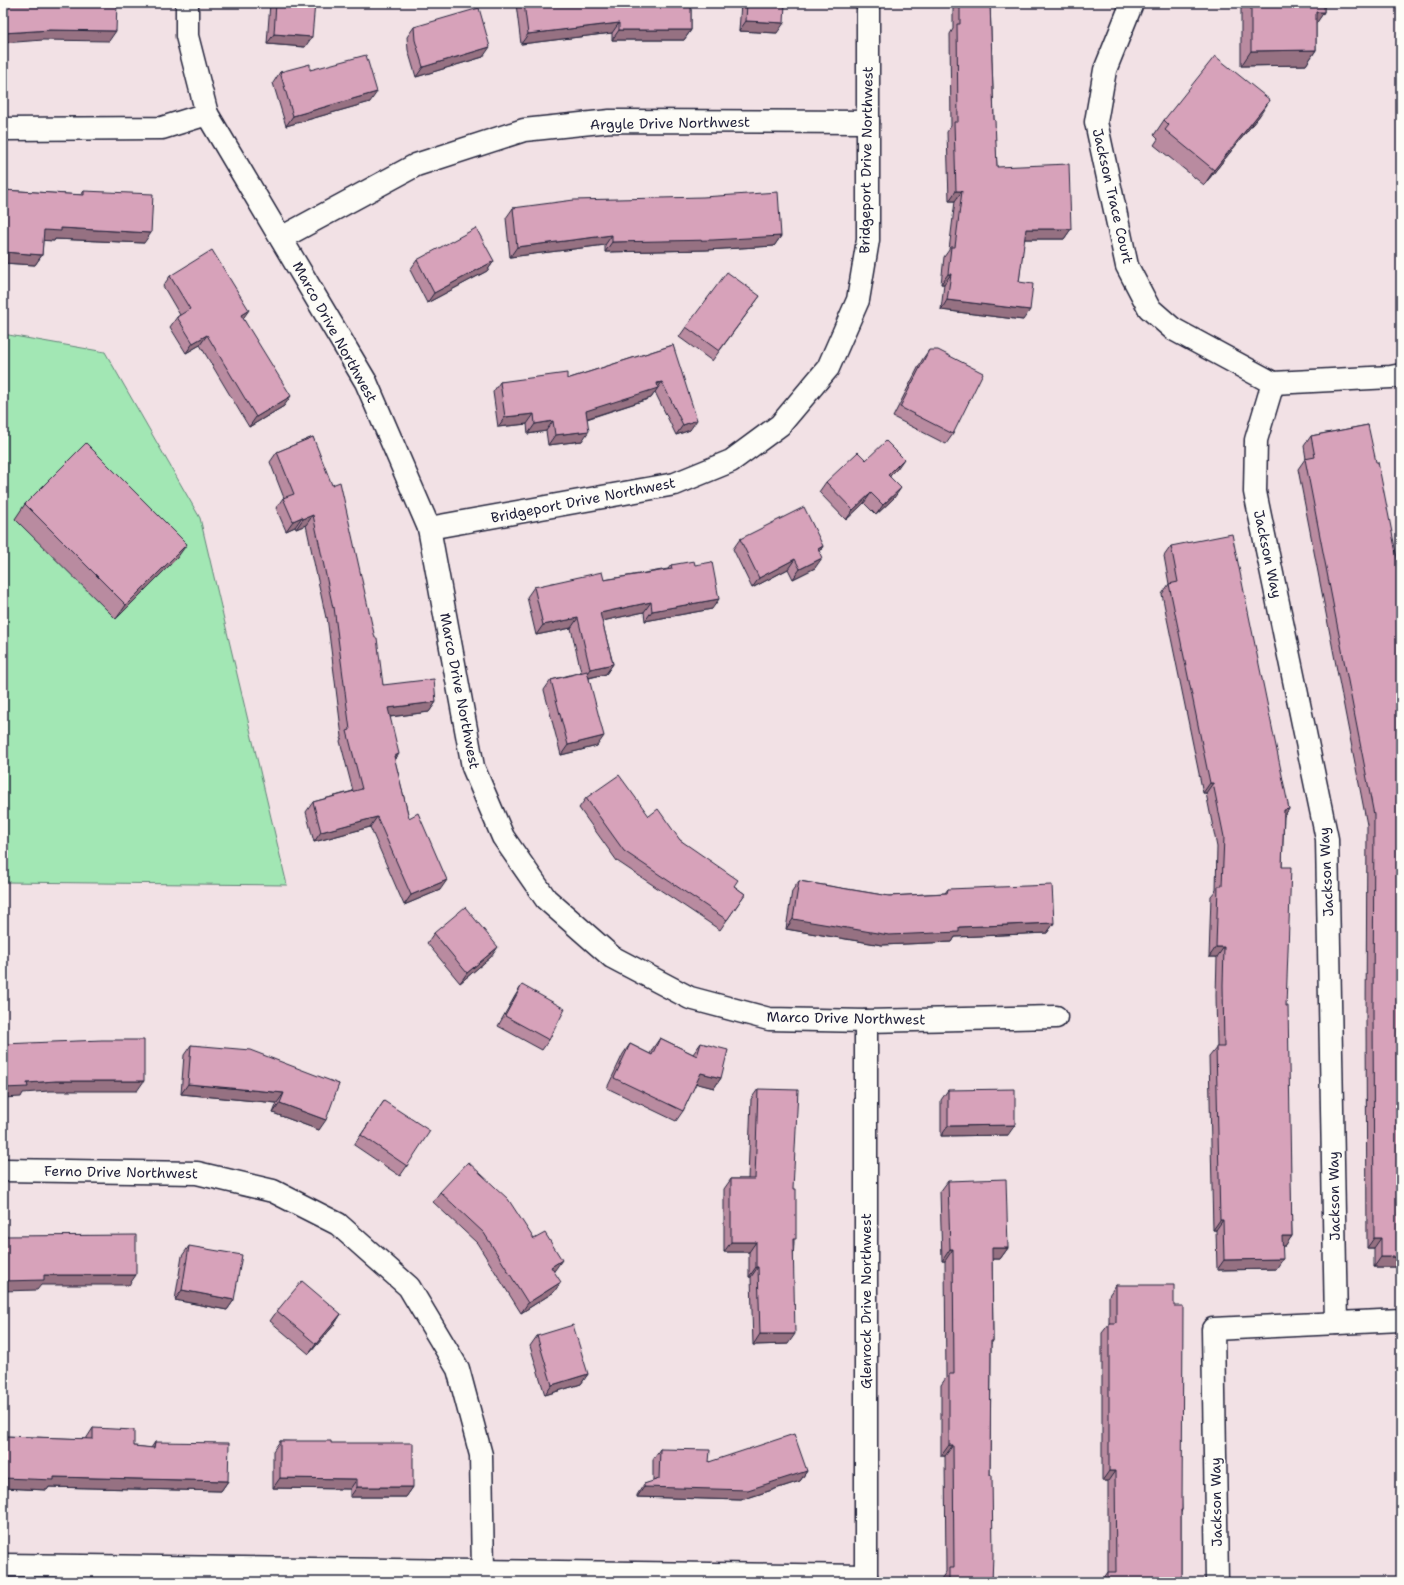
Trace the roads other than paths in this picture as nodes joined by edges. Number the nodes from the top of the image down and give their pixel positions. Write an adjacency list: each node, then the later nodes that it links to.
1 (187, 3): 4 (street, Marco Drive Northwest)
2 (868, 3): 5 (street, Bridgeport Drive Northwest)
3 (1132, 3): 9 (street, Jackson Trace Court)
4 (207, 114): 6 (street); 7 (street, Marco Drive Northwest)
5 (868, 122): 7 (street, Argyle Drive Northwest); 10 (street, Bridgeport Drive Northwest)
6 (3, 128)
7 (281, 238): 10 (street, Marco Drive Northwest)
8 (1401, 375): 9 (street)
9 (1273, 383): 15 (street, Jackson Way)
10 (429, 528): 12 (street, Marco Drive Northwest)
11 (1056, 1017): 12 (street, Marco Drive Northwest)
12 (866, 1021): 18 (street, Glenrock Drive Northwest)
13 (3, 1170): 17 (street, Ferno Drive Northwest)
14 (1401, 1320): 15 (street, Jackson Way)
15 (1336, 1323): 19 (street, Jackson Way)
16 (3, 1565): 17 (street)
17 (483, 1571): 18 (street)
18 (866, 1579)
19 (1217, 1582)

